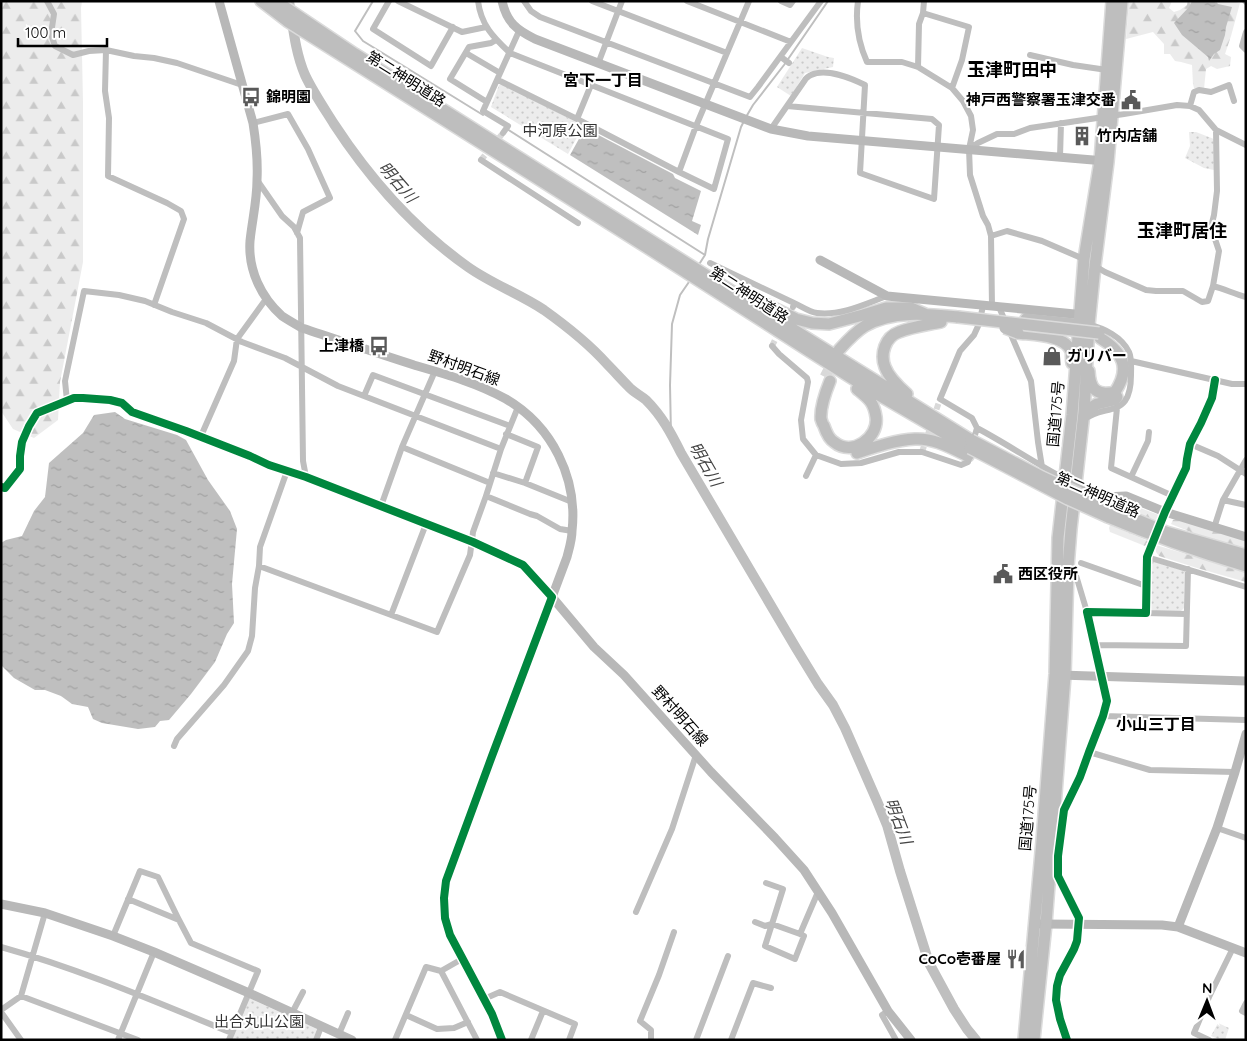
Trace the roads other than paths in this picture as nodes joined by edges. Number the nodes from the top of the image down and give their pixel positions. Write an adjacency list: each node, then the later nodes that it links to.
1 (47, 1): 31 (street)
2 (219, 1): 46 (street, 野村明石線)
3 (261, 1): 38 (highway, 第二神明道路)
4 (276, 1): 38 (highway, 第二神明道路)
5 (389, 1): 24 (street)
6 (398, 1): 24 (street)
7 (478, 1): 25 (street)
8 (502, 1): 26 (street)
9 (524, 1): 29 (street)
10 (592, 1): 21 (street)
11 (622, 1): 21 (street)
12 (687, 1): 23 (street)
13 (749, 1): 23 (street)
14 (781, 1): 15 (street)
15 (792, 1)
16 (821, 1): 30 (street)
17 (858, 1): 41 (street)
18 (924, 1): 22 (street)
19 (1112, 1): 42 (highway, 国道175号)
20 (1122, 1): 54 (highway, 国道175号)
21 (618, 11): 29 (street); 35 (street)
22 (923, 13): 41 (street); 47 (street)
23 (741, 22): 30 (street); 35 (street)
24 (453, 27): 25 (street)
25 (486, 28): 28 (street)
26 (519, 31): 34 (street); 40 (street)
27 (1246, 32): 32 (street)
28 (496, 40): 33 (street); 34 (street)
29 (606, 42): 40 (street); 44 (street)
30 (791, 42): 37 (street)
31 (106, 50): 46 (street); 85 (street)
32 (1246, 50)
33 (466, 53): 43 (street); 49 (street)
34 (510, 53): 43 (street); 45 (street)
35 (728, 53): 44 (street)
36 (1030, 55): 42 (street)
37 (781, 57): 39 (street); 44 (street)
38 (355, 59): 75 (highway, 第二神明道路)
39 (789, 63)
40 (598, 64): 50 (street)
41 (918, 67): 47 (street)
42 (1107, 70): 54 (highway, 国道175号)
43 (499, 77): 49 (street); 55 (street)
44 (714, 84): 50 (street)
45 (590, 85): 55 (street); 58 (street)
46 (242, 86): 56 (street, 野村明石線)
47 (952, 88): 66 (street)
48 (1234, 101): 52 (street)
49 (487, 102): 61 (street)
50 (705, 104): 58 (street); 59 (street)
51 (787, 106): 53 (street); 53 (street); 59 (street)
52 (1190, 106): 54 (street); 60 (street)
53 (863, 114): 63 (street); 65 (street)
54 (1108, 117): 57 (street); 69 (highway, 国道175号)
55 (577, 119): 70 (street)
56 (253, 123): 71 (street, 野村明石線); 73 (street)
57 (1060, 123): 66 (street); 67 (street)
58 (696, 126): 70 (street); 70 (street)
59 (771, 129): 63 (street)
60 (1216, 130): 64 (street); 81 (street)
61 (503, 133)
62 (1246, 136): 64 (street)
63 (862, 140): 65 (street); 65 (street)
64 (1243, 144)
65 (938, 147): 66 (street)
66 (970, 149): 67 (street); 74 (street)
67 (1060, 157): 69 (street)
68 (481, 160): 72 (street)
69 (1104, 161): 76 (highway, 国道175号); 79 (highway, 国道175号)
70 (679, 172)
71 (258, 180): 73 (street); 84 (street, 野村明石線)
72 (578, 223)
73 (297, 233): 92 (street)
74 (991, 236): 76 (street); 86 (street)
75 (664, 254): 80 (highway, 第二神明道路); 80 (highway, 第二神明道路)
76 (1084, 259): 79 (street); 88 (highway, 国道175号)
77 (820, 260): 82 (street)
78 (710, 263): 82 (street)
79 (1095, 266): 81 (street); 88 (highway, 国道175号)
80 (711, 281): 87 (highway); 97 (highway, 第二神明道路); 107 (highway, 第二神明道路)
81 (1213, 286): 83 (street)
82 (887, 296): 86 (street)
83 (1246, 297)
84 (266, 299): 92 (street, 野村明石線); 94 (street)
85 (154, 305): 94 (street); 106 (street)
86 (991, 306): 88 (street); 113 (street); 123 (street)
87 (925, 314): 89 (highway); 90 (highway)
88 (1084, 320): 91 (highway, bridge); 95 (highway, 国道175号); 98 (street); 101 (highway, 国道175号)
89 (960, 321): 90 (highway); 91 (highway)
90 (941, 322): 107 (highway)
91 (1001, 324): 93 (highway, bridge); 101 (highway, bridge)
92 (302, 328): 99 (street); 100 (street, 野村明石線)
93 (1100, 336): 95 (highway); 111 (highway)
94 (237, 339): 99 (street); 116 (street)
95 (1087, 342): 111 (highway, 国道175号)
96 (772, 346): 121 (street)
97 (809, 351): 119 (highway, 第二神明道路); 119 (highway)
98 (1131, 360): 102 (street); 109 (street)
99 (301, 367): 105 (street); 128 (street)
100 (435, 371): 104 (street); 108 (street, 野村明石線)
101 (1074, 375): 130 (highway, 国道175号)
102 (1215, 380): 103 (street); 117 (street)
103 (1246, 384)
104 (425, 395): 105 (street); 110 (street); 112 (street)
105 (364, 396): 110 (street)
106 (67, 400): 116 (street); 134 (street)
107 (917, 406): 119 (highway, 第二神明道路)
108 (518, 407): 112 (street); 138 (street, 野村明石線)
109 (1117, 408): 111 (street); 129 (street)
110 (416, 416): 118 (street); 120 (street)
111 (1083, 417): 133 (highway, 国道175号)
112 (510, 426): 115 (street)
113 (977, 428): 121 (street); 123 (street)
114 (1149, 432): 129 (street)
115 (506, 434): 120 (street); 132 (street)
116 (201, 436): 124 (street)
117 (1190, 444): 125 (street); 136 (street)
118 (402, 447): 131 (street); 140 (street)
119 (970, 448): 142 (highway, 第二神明道路, bridge); 142 (highway, 第二神明道路, bridge)
120 (501, 449): 126 (street)
121 (816, 456): 127 (street)
122 (1246, 460): 125 (street)
123 (1042, 467): 130 (street)
124 (288, 471): 128 (street); 152 (street)
125 (1243, 472): 137 (street)
126 (494, 473): 131 (street); 132 (street)
127 (806, 476)
128 (306, 477): 140 (street)
129 (1131, 477): 136 (street)
130 (1065, 479): 133 (street); 164 (highway, 国道175号)
131 (490, 483): 135 (street)
132 (526, 483): 138 (street)
133 (1076, 484): 141 (street); 154 (highway, 国道175号)
134 (1, 487)
135 (486, 496): 145 (street); 147 (street)
136 (1173, 496): 141 (street)
137 (1223, 500): 139 (street); 144 (street)
138 (572, 502): 145 (street, 野村明石線)
139 (1246, 505)
140 (381, 506): 143 (street)
141 (1166, 512): 144 (street)
142 (1111, 514): 149 (highway, 第二神明道路); 153 (highway, 第二神明道路)
143 (426, 524): 147 (street); 162 (street)
144 (1214, 528): 146 (street)
145 (572, 531): 158 (street, 野村明石線)
146 (1246, 537)
147 (473, 542): 158 (street); 162 (street)
148 (1151, 546): 150 (street)
149 (1246, 555)
150 (1147, 557): 155 (street); 156 (street)
151 (1081, 563): 156 (street)
152 (259, 566): 162 (street); 170 (street)
153 (1246, 566)
154 (1068, 567): 159 (street); 164 (highway, 国道175号)
155 (1188, 569): 157 (street); 161 (street)
156 (1146, 586): 160 (street)
157 (1246, 587)
158 (552, 597): 172 (street, 野村明石線); 201 (street)
159 (1087, 612): 160 (street); 163 (street)
160 (1146, 613): 161 (street)
161 (1186, 614): 163 (street)
162 (391, 615)
163 (1094, 645): 165 (street)
164 (1060, 675): 165 (street); 174 (highway, 国道175号); 188 (highway, 国道175号)
165 (1101, 677): 166 (street); 167 (street)
166 (1246, 681)
167 (1103, 716): 168 (street); 171 (street)
168 (1246, 720)
169 (1245, 738): 173 (street)
170 (174, 746)
171 (1088, 752): 173 (street); 175 (street)
172 (696, 755): 180 (street, 野村明石線); 183 (street)
173 (1235, 772): 176 (street)
174 (1056, 795): 175 (street); 178 (highway, 国道175号)
175 (1070, 799): 178 (street)
176 (1217, 828): 177 (street); 191 (street)
177 (1246, 838)
178 (1054, 856): 189 (highway, 国道175号); 190 (street)
179 (766, 883): 187 (street)
180 (818, 892): 193 (street); 212 (street, 野村明石線)
181 (128, 900): 185 (street); 185 (street); 194 (street)
182 (1, 904): 184 (street)
183 (636, 912)
184 (45, 913): 194 (street); 199 (street)
185 (179, 920): 205 (street)
186 (754, 922): 187 (street)
187 (772, 924): 193 (street); 193 (street)
188 (1033, 924): 189 (street); 221 (highway, 国道175号)
189 (1046, 924): 190 (street); 238 (highway, 国道175号)
190 (1079, 924): 191 (street); 239 (street)
191 (1178, 927): 196 (street)
192 (674, 932): 234 (street)
193 (800, 934)
194 (113, 936): 197 (street)
195 (1, 947): 199 (street)
196 (1233, 948): 198 (street); 240 (street)
197 (154, 952): 205 (street); 206 (street)
198 (1246, 953)
199 (33, 956): 206 (street); 207 (street)
200 (728, 956): 235 (street)
201 (462, 960): 202 (street); 208 (street)
202 (441, 972): 216 (street); 217 (street)
203 (771, 988): 236 (street)
204 (302, 992): 213 (street)
205 (249, 993): 213 (street); 222 (street)
206 (137, 994): 219 (street); 222 (street)
207 (21, 996): 211 (street); 219 (street)
208 (484, 999): 210 (street); 231 (street)
209 (1246, 1003): 215 (street)
210 (543, 1010): 232 (street); 233 (street)
211 (1, 1011): 224 (street)
212 (888, 1011): 223 (street); 237 (street, 野村明石線)
213 (292, 1013): 218 (street)
214 (348, 1013): 220 (street)
215 (1246, 1013)
216 (406, 1015): 217 (street); 229 (street)
217 (468, 1022): 230 (street)
218 (321, 1027): 220 (street); 227 (street)
219 (121, 1033): 225 (street); 226 (street)
220 (339, 1034): 228 (street)
221 (1024, 1036): 238 (street)
222 (230, 1037)
223 (895, 1039)
224 (21, 1040)
225 (118, 1040)
226 (138, 1040)
227 (316, 1040)
228 (352, 1040)
229 (396, 1040)
230 (477, 1040)
231 (502, 1040)
232 (531, 1040)
233 (569, 1040)
234 (652, 1040)
235 (696, 1040)
236 (731, 1040)
237 (911, 1040)
238 (1035, 1040)
239 (1067, 1040)
240 (1208, 1040)

